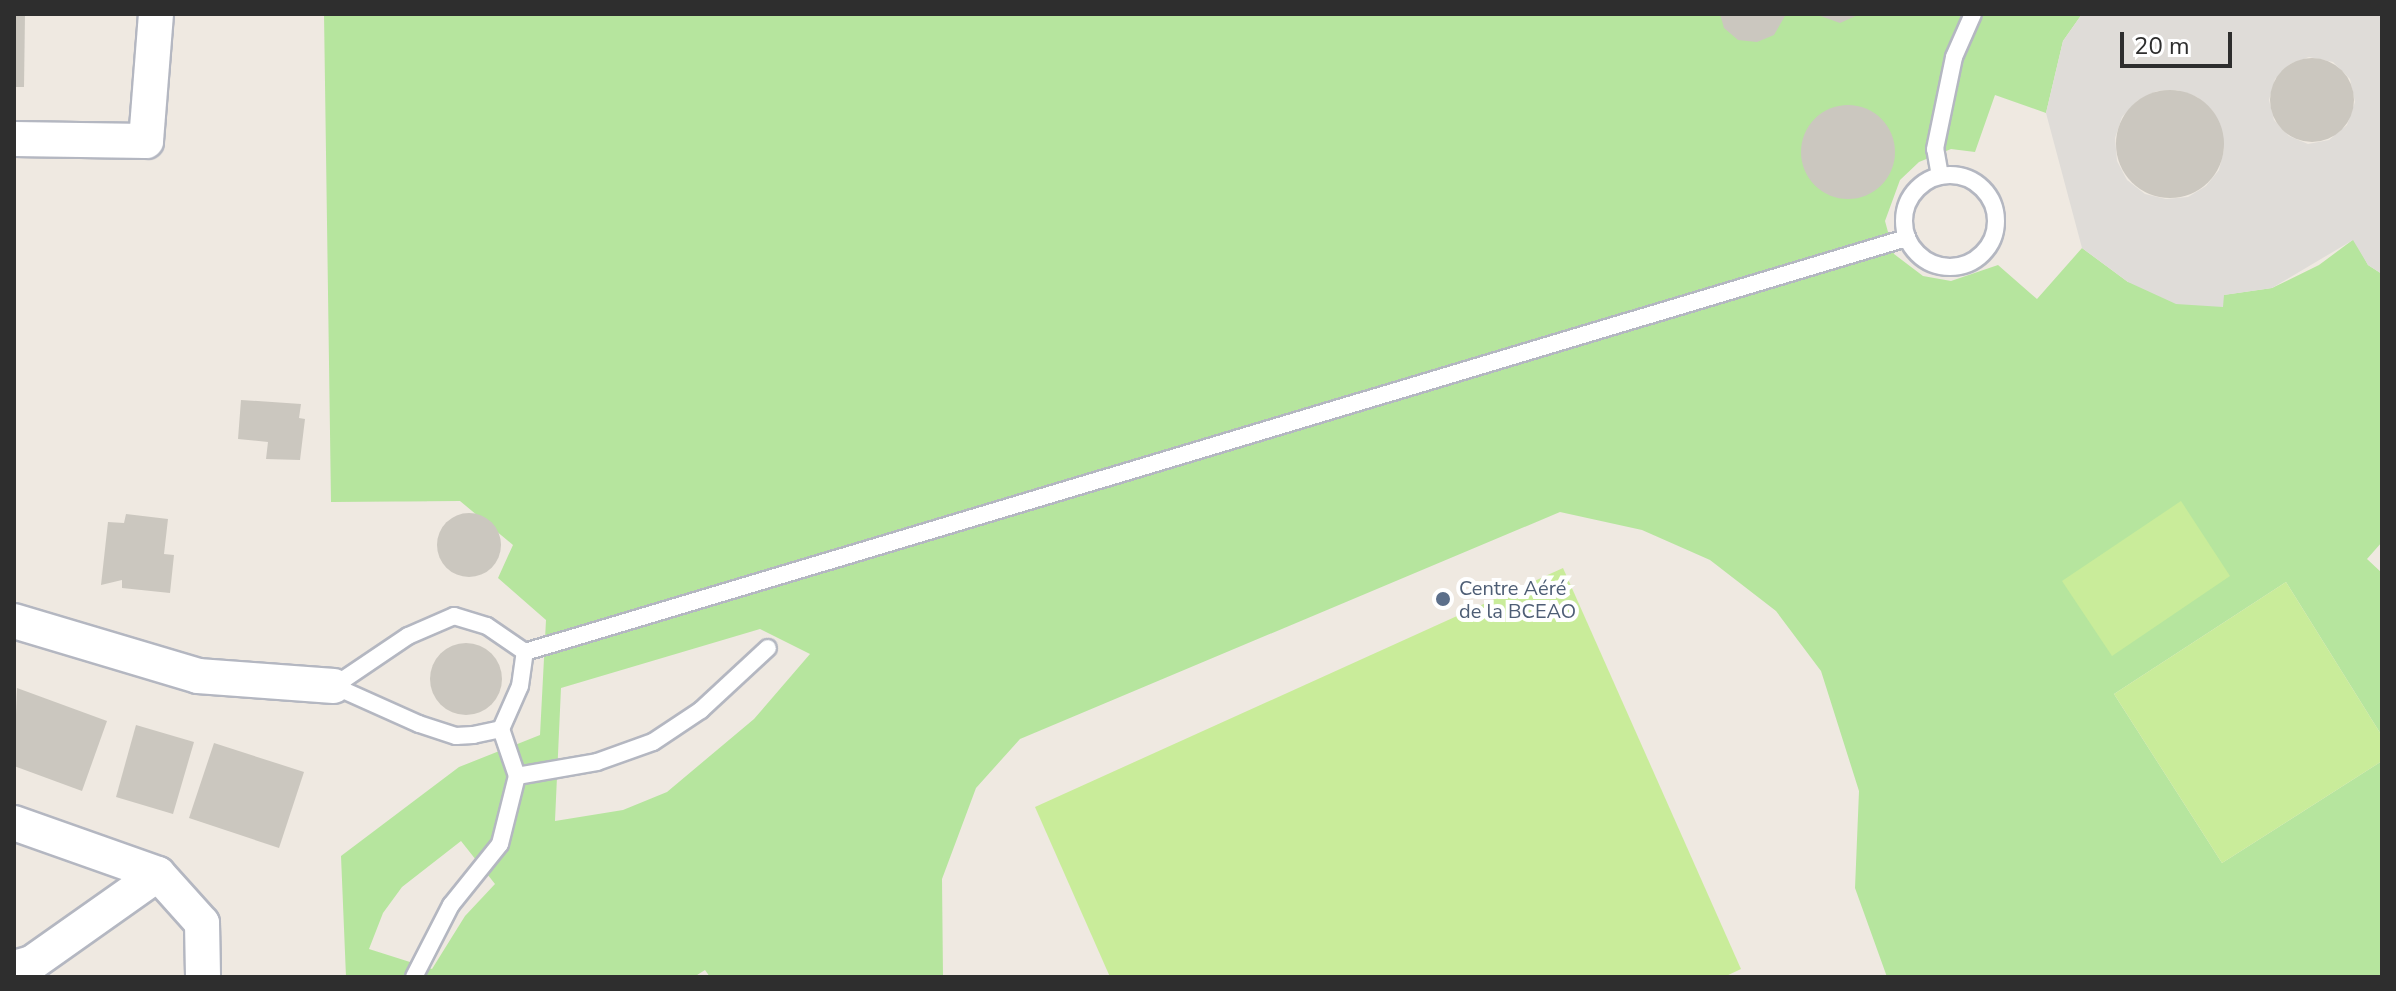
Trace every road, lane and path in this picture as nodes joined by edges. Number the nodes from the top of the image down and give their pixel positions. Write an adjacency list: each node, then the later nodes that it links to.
1 (156, 14): 3 (street)
2 (1973, 14): 4 (lane)
3 (14, 139)
4 (1940, 176): 5 (lane); 5 (lane)
5 (1907, 238): 8 (lane)
6 (14, 621): 9 (street)
7 (768, 648): 11 (lane)
8 (525, 652): 9 (lane); 10 (lane)
9 (334, 686): 10 (lane)
10 (501, 729): 11 (lane)
11 (517, 776): 16 (lane)
12 (14, 823): 13 (street)
13 (158, 874): 14 (street); 15 (street)
14 (14, 968)
15 (203, 977)
16 (414, 977)

